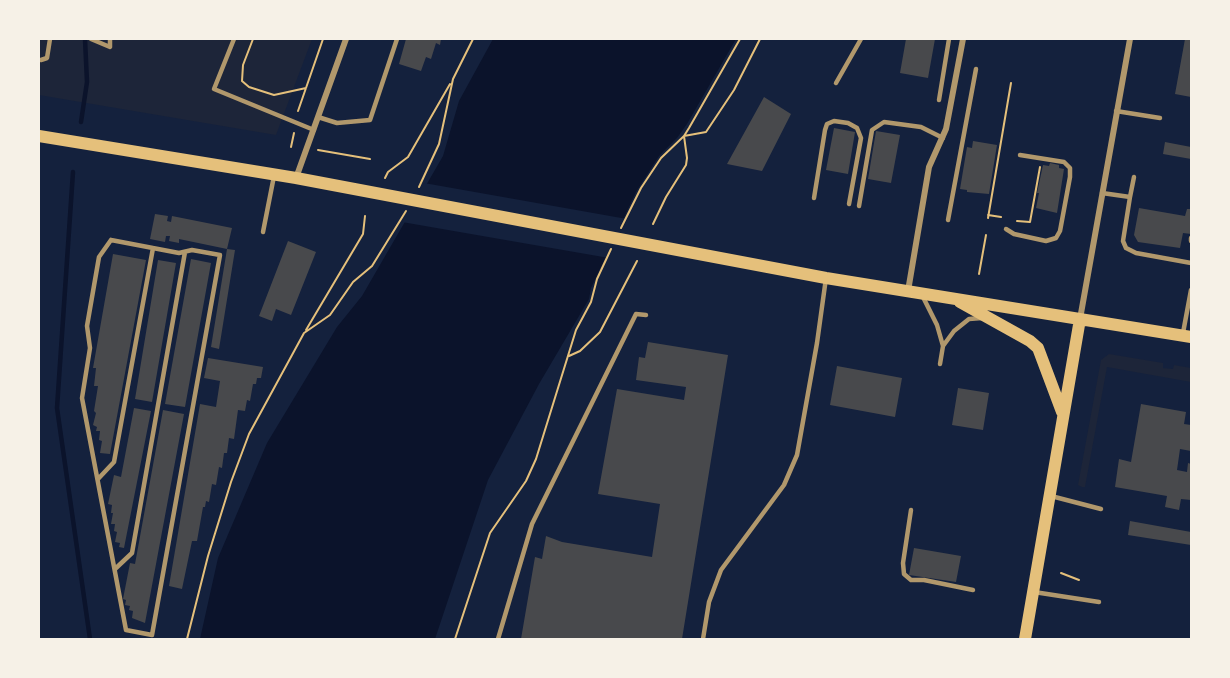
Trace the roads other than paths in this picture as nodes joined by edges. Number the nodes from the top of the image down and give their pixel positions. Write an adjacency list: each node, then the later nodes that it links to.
1 (50, 39): 11 (lane)
2 (91, 39): 3 (lane)
3 (110, 39)
4 (234, 39): 18 (lane)
5 (346, 39): 16 (street)
6 (397, 39): 16 (lane)
7 (861, 39): 13 (lane)
8 (950, 39): 14 (lane)
9 (963, 39): 20 (street)
10 (1130, 39): 15 (street)
11 (41, 60)
12 (976, 69): 30 (lane)
13 (836, 83)
14 (939, 100)
15 (1116, 111): 17 (lane); 25 (street)
16 (318, 117): 18 (street)
17 (1160, 118)
18 (314, 130): 24 (street)
19 (39, 136): 22 (main road)
20 (942, 138): 29 (lane); 38 (street)
21 (1020, 154): 31 (lane)
22 (275, 174): 24 (main road); 32 (lane)
23 (1134, 177): 26 (lane)
24 (296, 178): 36 (main road)
25 (1102, 193): 26 (lane); 43 (street)
26 (1130, 197): 35 (lane)
27 (814, 198): 28 (lane)
28 (849, 204)
29 (859, 206)
30 (948, 220)
31 (1006, 229)
32 (263, 232)
33 (153, 248): 34 (lane); 48 (lane); 48 (lane)
34 (185, 252): 52 (lane); 52 (lane)
35 (1191, 263)
36 (826, 278): 38 (main road); 57 (lane)
37 (1191, 290): 44 (lane)
38 (908, 291): 39 (main road)
39 (921, 293): 40 (main road); 45 (lane)
40 (954, 298): 42 (main road); 43 (main road)
41 (646, 315): 56 (lane)
42 (987, 318): 45 (lane); 47 (main road)
43 (1080, 318): 44 (main road); 47 (main road)
44 (1187, 337)
45 (943, 346): 46 (lane)
46 (940, 364)
47 (1062, 412): 49 (main road)
48 (98, 478): 52 (lane)
49 (1048, 496): 50 (lane); 54 (main road)
50 (1101, 509)
51 (911, 510): 53 (lane)
52 (114, 569)
53 (973, 590)
54 (1032, 592): 55 (lane); 58 (main road)
55 (1099, 602)
56 (498, 639)
57 (702, 639)
58 (1025, 639)

